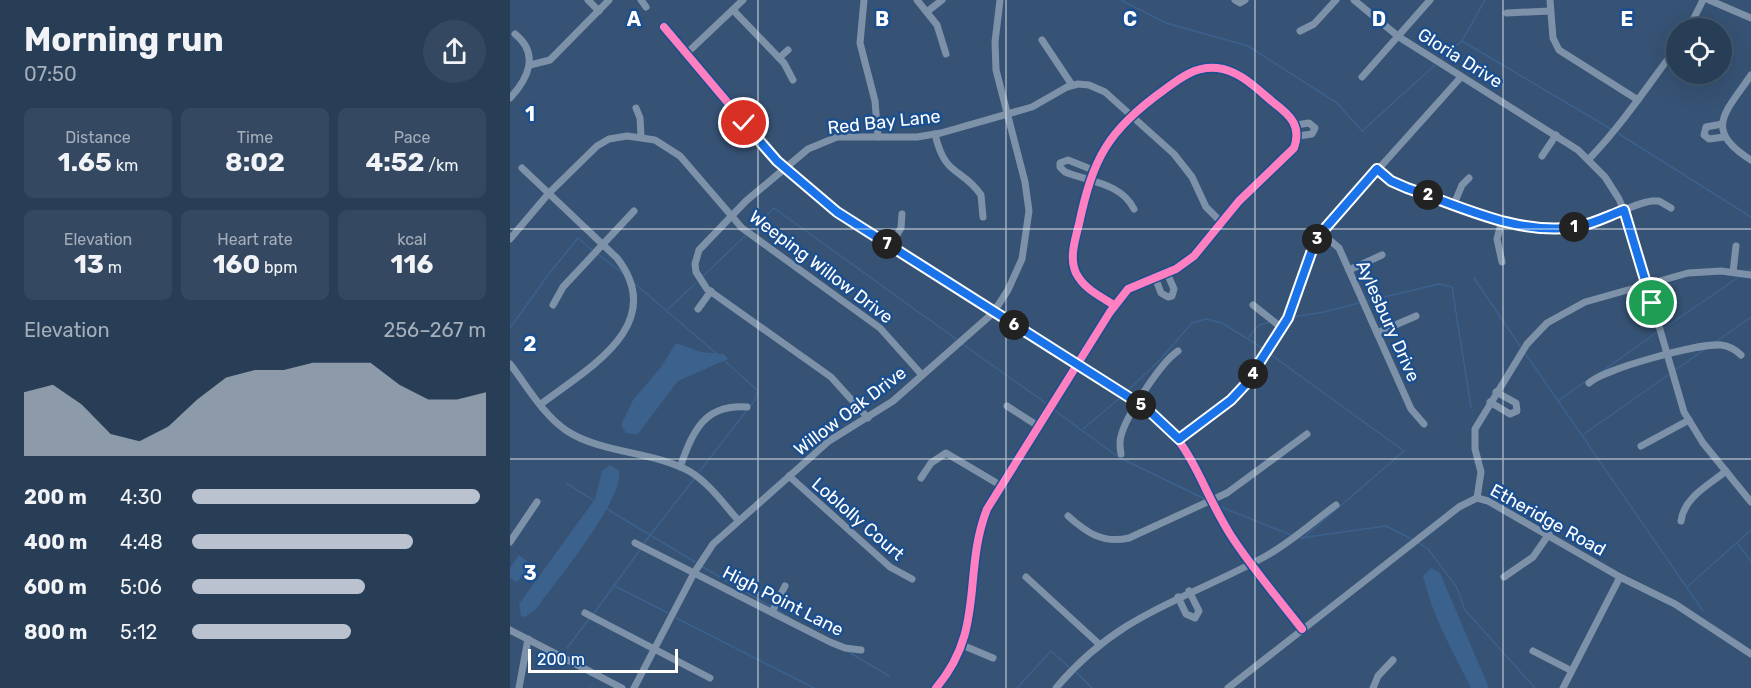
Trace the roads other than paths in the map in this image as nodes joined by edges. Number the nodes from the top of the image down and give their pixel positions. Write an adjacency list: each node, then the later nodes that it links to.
1 (588, 0): 19 (street)
2 (609, 0): 19 (street)
3 (641, 0): 17 (street)
4 (743, 0): 18 (street)
5 (864, 0): 50 (street)
6 (917, 0): 20 (street)
7 (942, 0): 20 (street)
8 (1000, 0): 44 (street, Willow Oak Drive)
9 (1235, 0): 10 (street)
10 (1245, 0)
11 (1336, 0): 26 (street)
12 (1354, 0): 28 (street, Gloria Drive)
13 (1431, 0): 28 (street)
14 (1550, 0): 21 (street)
15 (1703, 0): 23 (street)
16 (1708, 0): 24 (street)
17 (646, 7)
18 (733, 10): 31 (street); 33 (street)
19 (599, 11): 35 (street)
20 (928, 11): 32 (street)
21 (1550, 11): 22 (street); 42 (street)
22 (1507, 13)
23 (1694, 18)
24 (1751, 18)
25 (664, 27): 31 (street)
26 (1300, 31)
27 (515, 34): 35 (street)
28 (1399, 37): 37 (street, Gloria Drive); 38 (street)
29 (1042, 40): 40 (street)
30 (788, 50): 33 (street)
31 (686, 54): 56 (street)
32 (946, 54)
33 (779, 58): 39 (street)
34 (1666, 62): 42 (street)
35 (530, 65): 41 (street)
36 (1751, 75): 46 (street)
37 (1461, 76): 48 (street, Gloria Drive); 57 (street)
38 (1362, 77)
39 (793, 80)
40 (1072, 85): 44 (street, Red Bay Lane); 45 (street)
41 (510, 98)
42 (1638, 100): 53 (street)
43 (636, 108): 49 (street)
44 (1006, 115): 47 (street, Red Bay Lane); 90 (street, Willow Oak Drive)
45 (1131, 115): 58 (street); 71 (street); 71 (street)
46 (1722, 124): 51 (street); 51 (street)
47 (935, 134): 50 (street, Red Bay Lane); 69 (street)
48 (1556, 135): 52 (street); 53 (street, Gloria Drive)
49 (641, 136): 61 (street, Weeping Willow Drive); 68 (street, Weeping Willow Drive)
50 (878, 136): 56 (street, Red Bay Lane)
51 (1724, 137): 54 (street)
52 (1542, 156)
53 (1589, 159): 65 (street, Gloria Drive)
54 (1751, 160)
55 (522, 168): 61 (street)
56 (786, 169): 68 (street, Red Bay Lane); 75 (street)
57 (1377, 169): 62 (street); 72 (street)
58 (1093, 170): 60 (street); 60 (street)
59 (1469, 178): 62 (street)
60 (1089, 182): 64 (street); 87 (street)
61 (549, 193): 73 (street, Weeping Willow Drive); 74 (street)
62 (1454, 204): 70 (street)
63 (1671, 208): 65 (street)
64 (1134, 209)
65 (1624, 210): 70 (street); 84 (street, Gloria Drive)
66 (634, 211): 74 (street)
67 (902, 214): 75 (street)
68 (730, 216): 85 (street, Red Bay Lane); 99 (street, Weeping Willow Drive)
69 (982, 217)
70 (1502, 219): 78 (street)
71 (1221, 222): 81 (street)
72 (1321, 233): 79 (street, Aylesbury Drive); 92 (street)
73 (510, 239)
74 (603, 244): 86 (street); 104 (street)
75 (890, 246): 90 (street)
76 (1736, 246): 80 (street)
77 (1382, 255): 79 (street)
78 (1502, 262)
79 (1349, 270): 93 (street, Aylesbury Drive)
80 (1733, 272): 82 (street); 84 (street)
81 (1167, 273): 83 (street); 83 (street)
82 (1751, 275)
83 (1155, 277): 87 (street)
84 (1647, 284): 95 (street, Gloria Drive); 101 (street)
85 (711, 291): 89 (street); 107 (street, Red Bay Lane)
86 (553, 305)
87 (1114, 305): 98 (street)
88 (1253, 305): 92 (street)
89 (698, 309)
90 (993, 313): 98 (street); 99 (street, Willow Oak Drive)
91 (1416, 316): 93 (street)
92 (1282, 328): 112 (street)
93 (1377, 333): 109 (street, Aylesbury Drive)
94 (1178, 351): 103 (street)
95 (1667, 355): 96 (street); 100 (street); 108 (street, Gloria Drive)
96 (1741, 355)
97 (510, 364): 104 (street)
98 (1076, 364): 103 (street); 110 (street)
99 (922, 375): 107 (street, Willow Oak Drive)
100 (1589, 383)
101 (1496, 392): 102 (street); 102 (street)
102 (1490, 402): 120 (street)
103 (1138, 403): 112 (street); 114 (street)
104 (541, 404): 115 (street)
105 (1006, 406): 110 (street)
106 (747, 407): 115 (street)
107 (868, 418): 117 (street, Willow Oak Drive)
108 (1689, 420): 113 (street); 116 (street, Gloria Drive)
109 (1424, 424)
110 (1038, 426): 119 (street)
111 (1307, 434): 121 (street)
112 (1179, 439): 121 (street)
113 (1641, 446)
114 (1121, 454)
115 (680, 467): 126 (street)
116 (1726, 471): 123 (street, Gloria Drive); 127 (street)
117 (789, 476): 126 (street, Willow Oak Drive); 136 (street, Loblolly Court)
118 (921, 478): 119 (street)
119 (1000, 485): 146 (street)
120 (1477, 498): 128 (street, Etheridge Road); 142 (street, Etheridge Road)
121 (1212, 500): 125 (street); 131 (street)
122 (537, 502): 129 (street)
123 (1751, 502)
124 (1336, 505): 131 (street)
125 (1068, 516)
126 (738, 520): 132 (street, Willow Oak Drive)
127 (1681, 521)
128 (1549, 534): 134 (street); 135 (street, Etheridge Road)
129 (510, 542)
130 (635, 543): 132 (street, High Point Lane)
131 (1251, 564): 138 (street); 142 (street)
132 (694, 573): 140 (street, High Point Lane); 147 (street, Willow Oak Drive)
133 (1026, 577): 145 (street)
134 (1504, 577)
135 (1620, 577): 150 (street, Etheridge Road); 153 (street)
136 (912, 579)
137 (785, 586): 140 (street)
138 (1190, 591): 139 (street); 139 (street)
139 (1178, 597): 145 (street)
140 (772, 612): 148 (street, High Point Lane)
141 (585, 613): 147 (street)
142 (1302, 629): 160 (street, Etheridge Road)
143 (510, 630): 144 (street)
144 (528, 639): 155 (street); 156 (street)
145 (1100, 644): 159 (street)
146 (962, 645): 151 (street); 158 (street)
147 (654, 649): 154 (street); 157 (street, Willow Oak Drive)
148 (861, 650)
149 (1533, 651): 153 (street)
150 (1751, 654)
151 (993, 658)
152 (1393, 660): 161 (street)
153 (1570, 670): 162 (street)
154 (710, 678)
155 (519, 688)
156 (622, 688)
157 (634, 688)
158 (936, 688)
159 (1056, 688)
160 (1228, 688)
161 (1373, 688)
162 (1563, 688)

